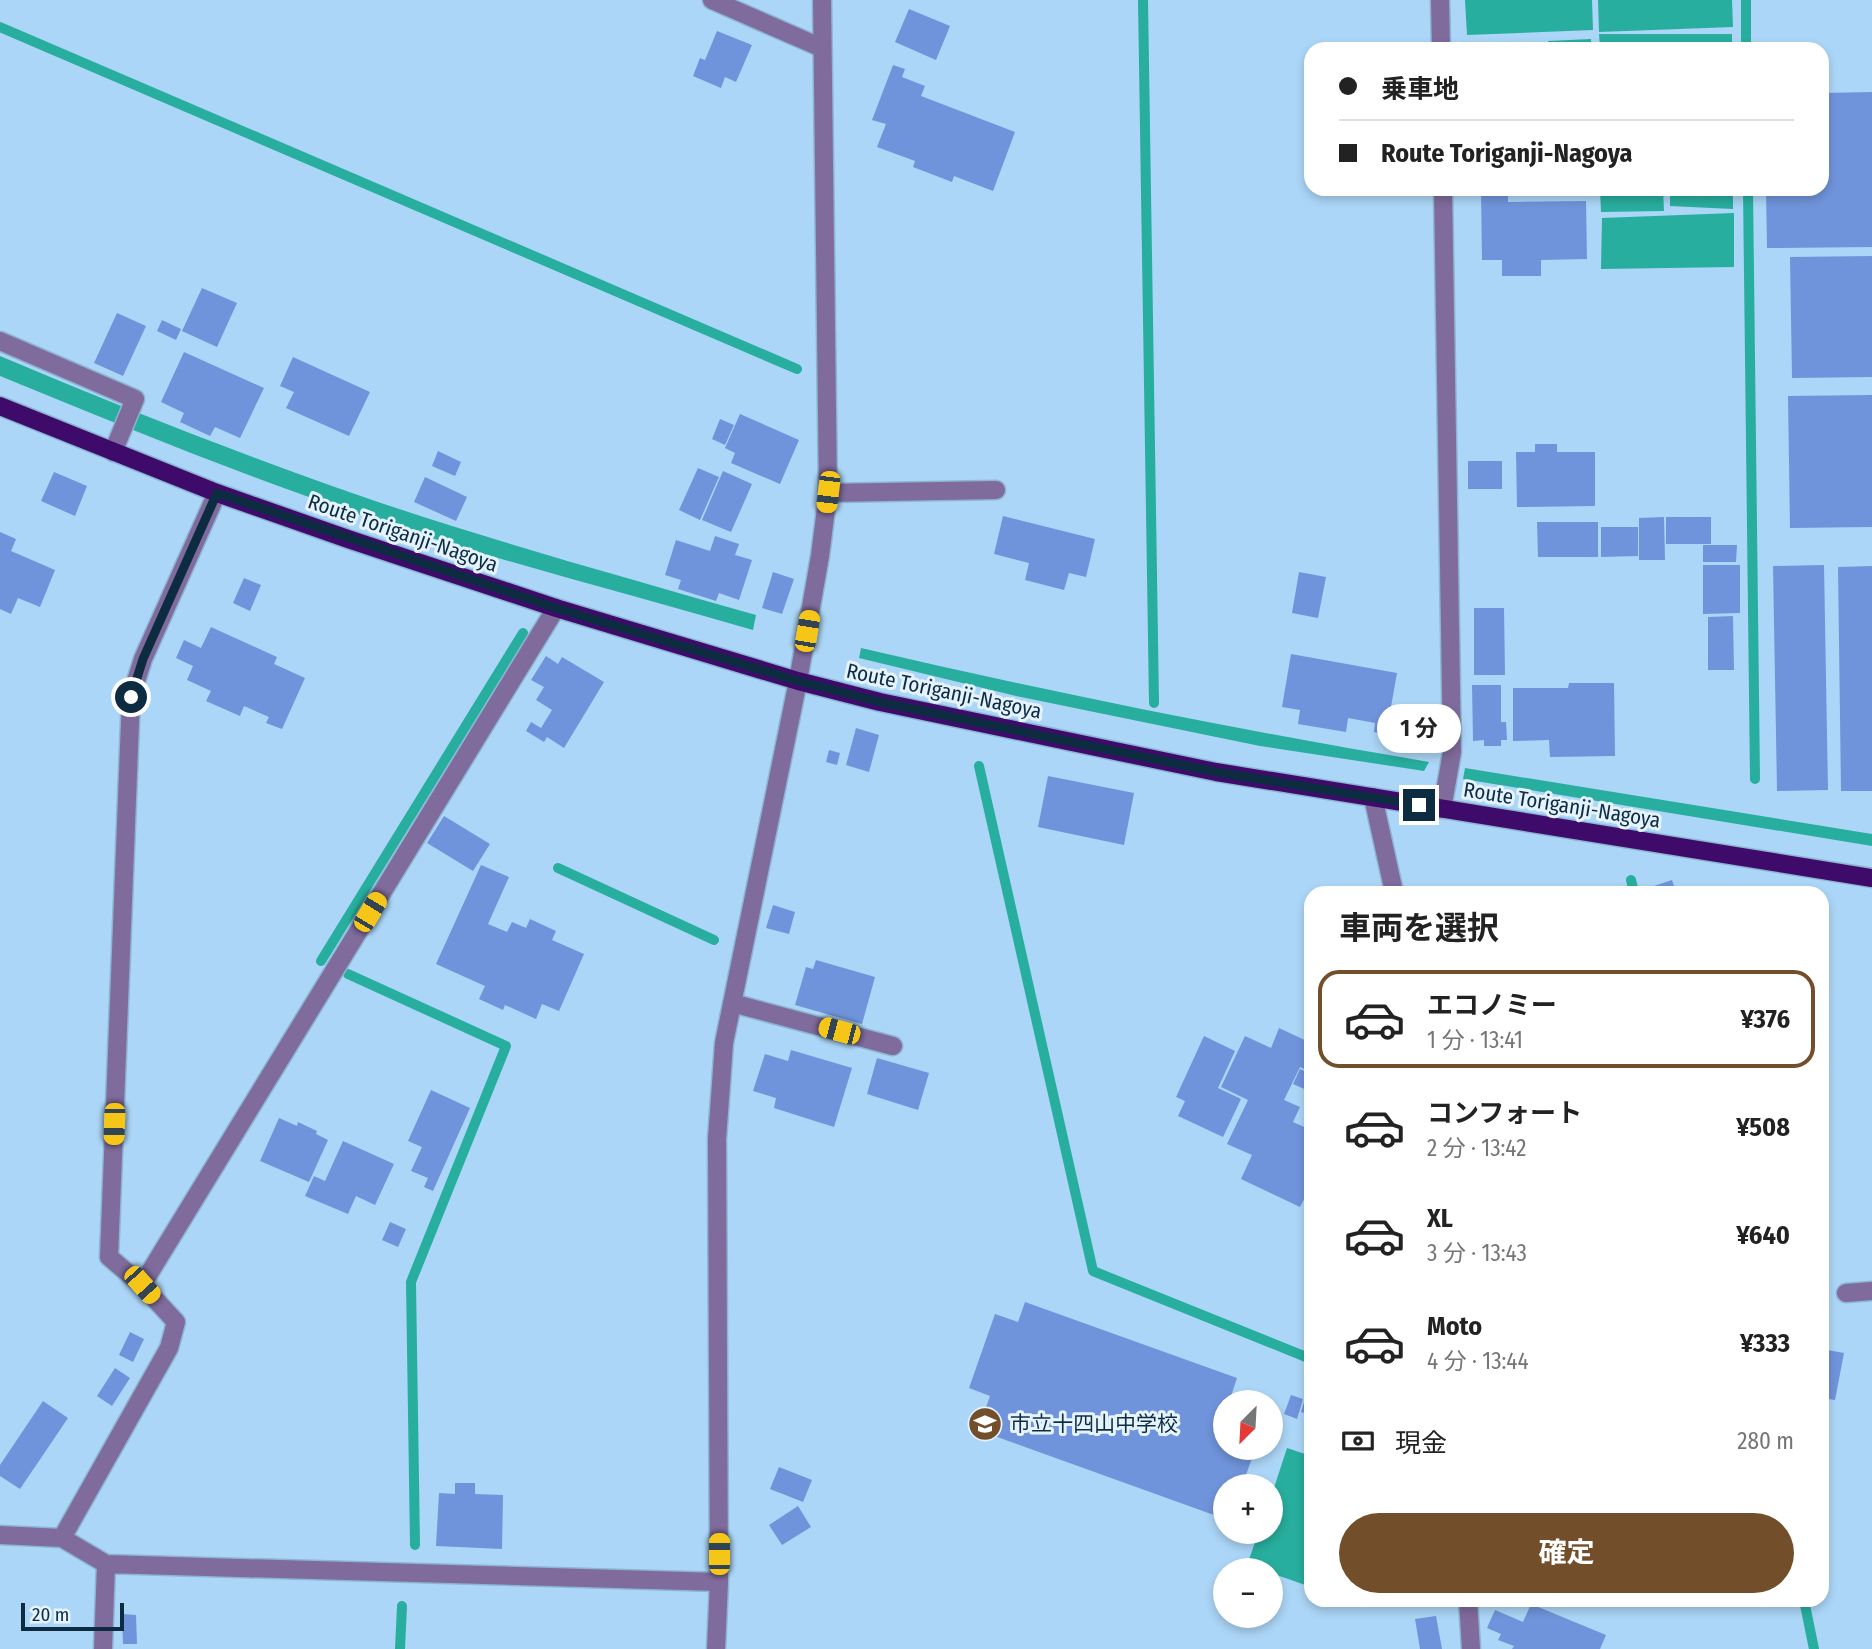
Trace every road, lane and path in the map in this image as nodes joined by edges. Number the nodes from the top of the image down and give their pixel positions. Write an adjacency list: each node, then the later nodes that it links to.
1 (712, 0): 5 (street)
2 (822, 0): 5 (street)
3 (1440, 0): 4 (street)
4 (1441, 42)
5 (822, 47): 11 (street)
6 (1443, 196): 16 (street)
7 (0, 341): 9 (street)
8 (0, 406): 9 (main road, Route Toriganji-Nagoya)
9 (113, 452): 12 (main road, Route Toriganji-Nagoya)
10 (996, 490): 11 (street)
11 (828, 492): 14 (street)
12 (217, 493): 13 (main road, Route Toriganji-Nagoya); 21 (street)
13 (556, 608): 14 (main road, Route Toriganji-Nagoya); 21 (street)
14 (798, 681): 15 (main road, Route Toriganji-Nagoya); 19 (street)
15 (1373, 797): 16 (main road, Route Toriganji-Nagoya); 18 (street)
16 (1442, 809): 17 (main road, Route Toriganji-Nagoya)
17 (1872, 878)
18 (1393, 886)
19 (732, 1003): 20 (street); 27 (street)
20 (892, 1045)
21 (142, 1285): 25 (street)
22 (1872, 1291): 23 (street)
23 (1846, 1293)
24 (0, 1535): 25 (street)
25 (62, 1538): 26 (street)
26 (106, 1564): 27 (street); 29 (street)
27 (719, 1582): 30 (street)
28 (1468, 1607): 31 (street)
29 (103, 1649)
30 (716, 1649)
31 (1471, 1649)

